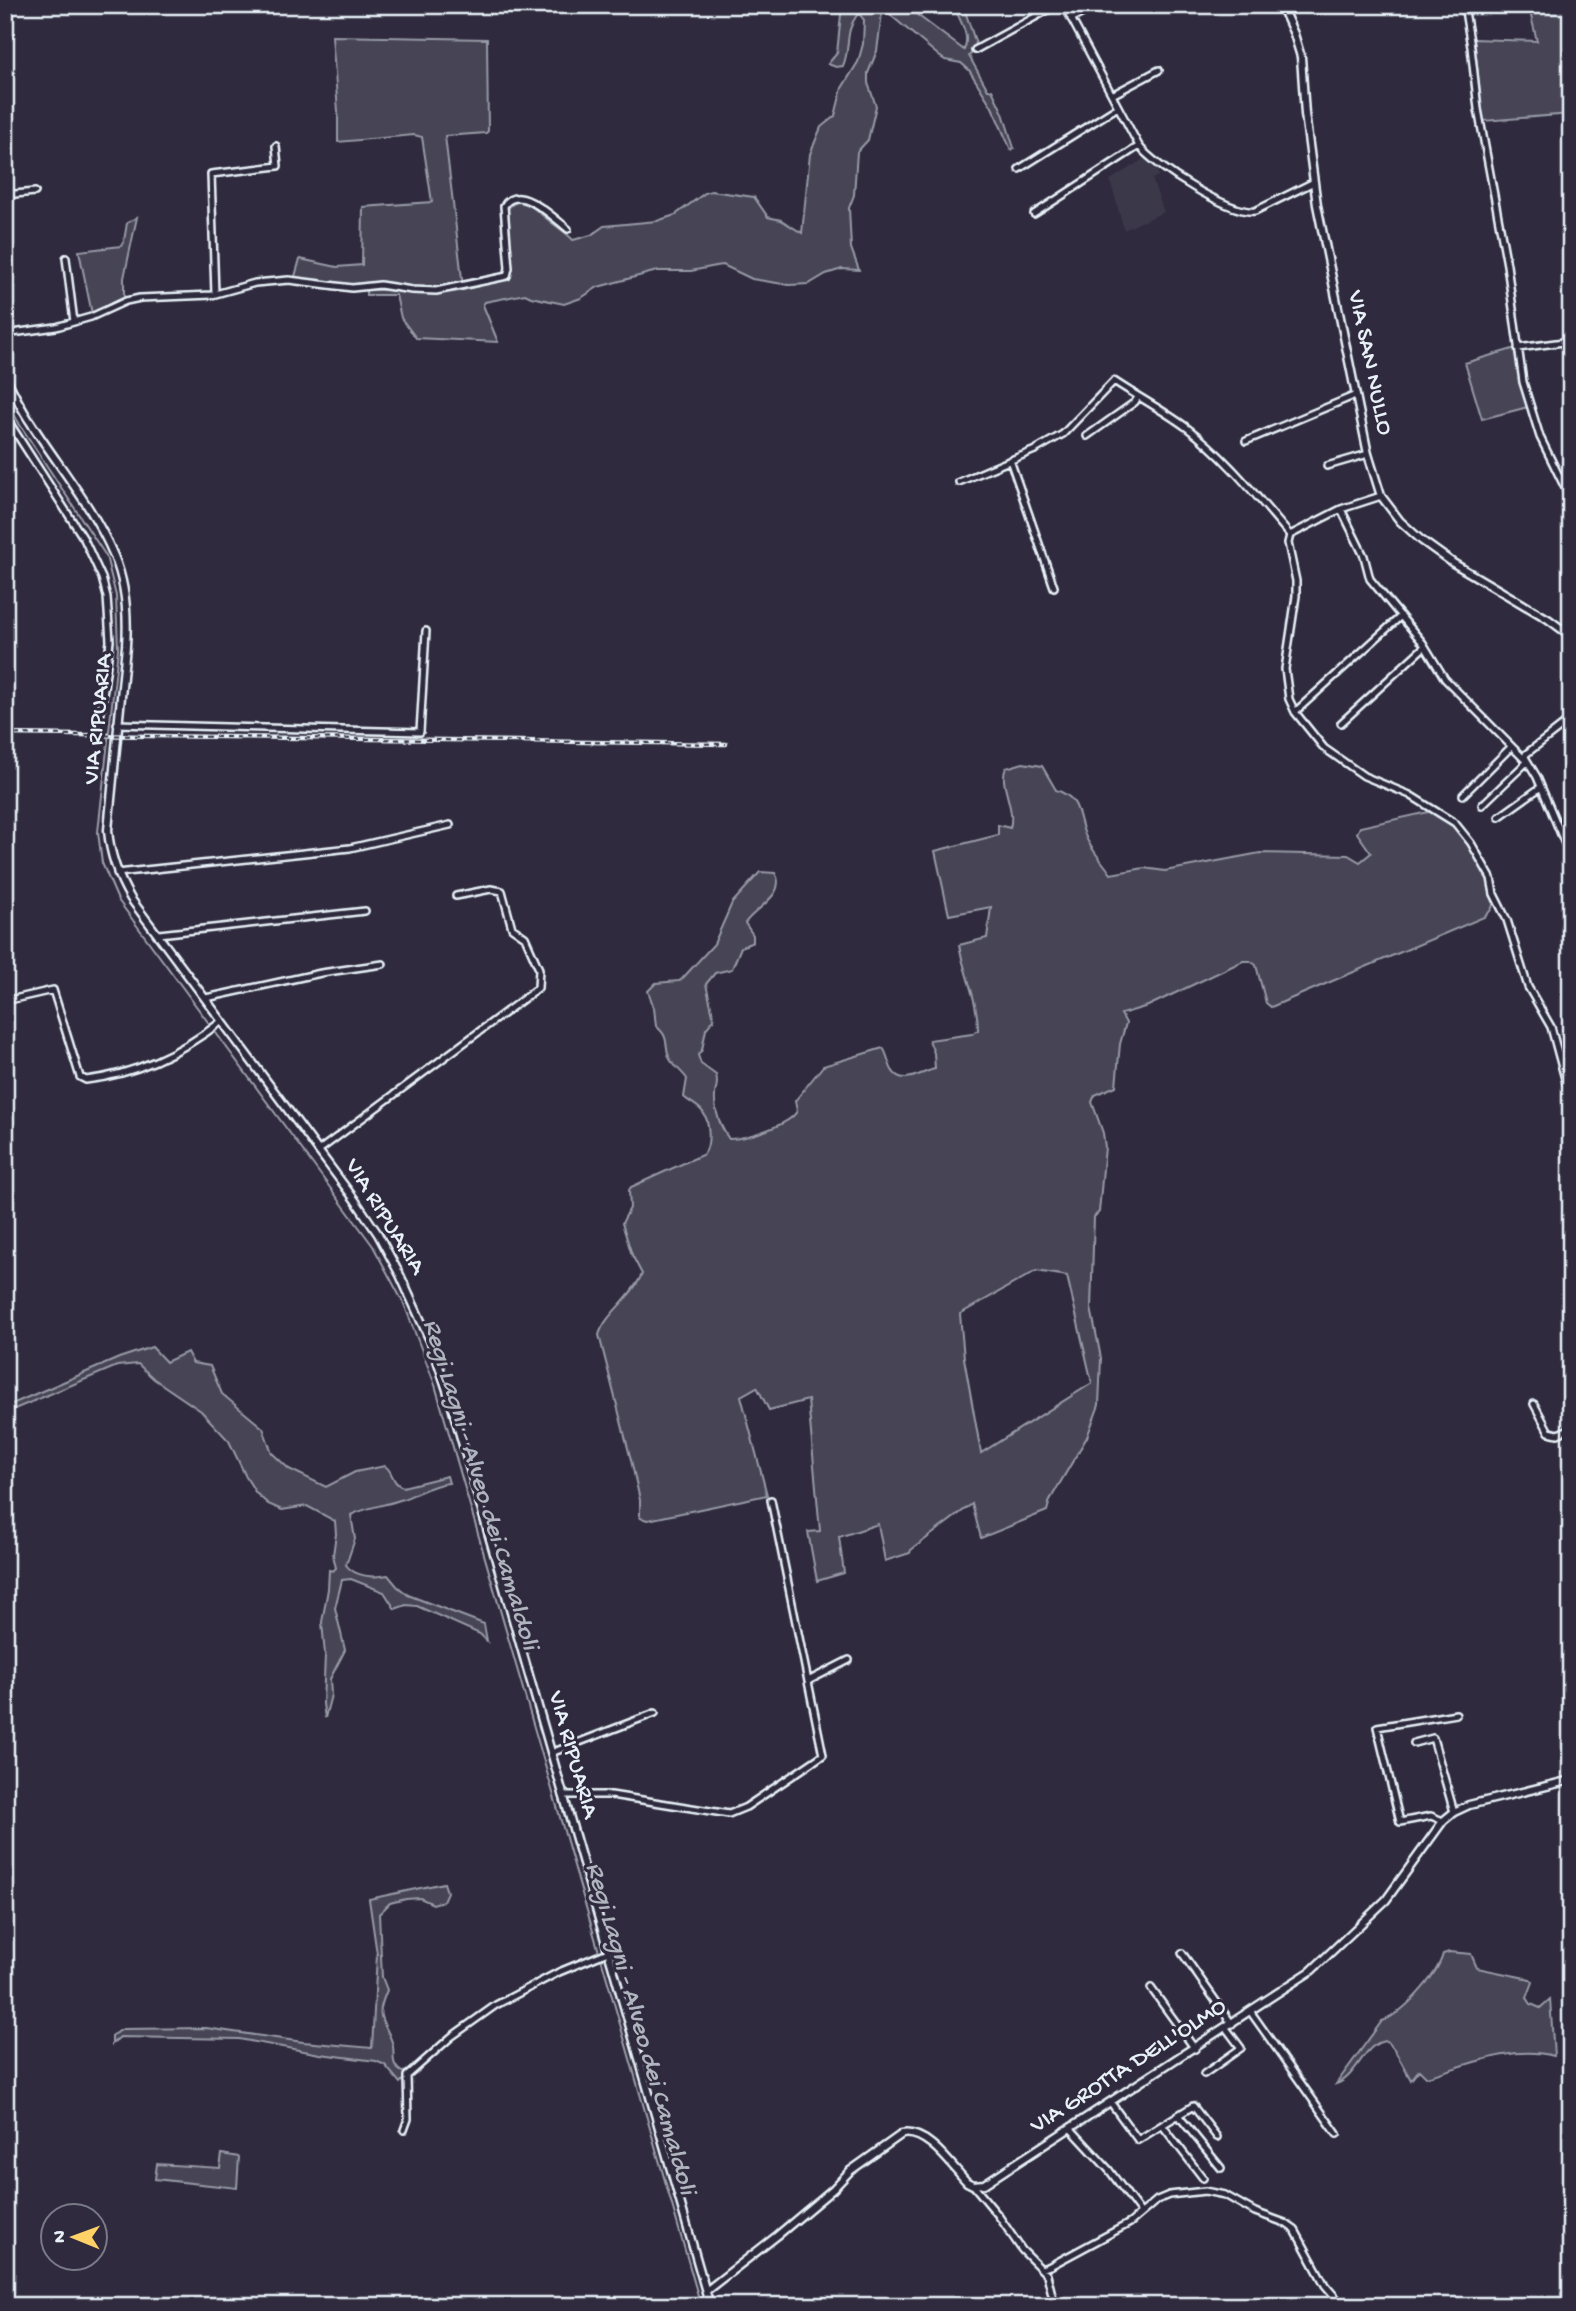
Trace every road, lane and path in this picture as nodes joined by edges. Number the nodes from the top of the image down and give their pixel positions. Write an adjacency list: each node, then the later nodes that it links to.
1 (1056, 5): 7 (street)
2 (1064, 5): 6 (street)
3 (1098, 5): 6 (street)
4 (1281, 5): 14 (street, VIA SAN NULLO)
5 (1464, 5): 24 (street)
6 (1071, 19): 9 (street)
7 (975, 50)
8 (1159, 69): 9 (street)
9 (1112, 95): 10 (street)
10 (1118, 107): 12 (street); 13 (street)
11 (276, 146): 20 (street)
12 (1139, 146): 14 (street); 17 (street)
13 (1019, 169)
14 (1314, 182): 26 (street, VIA SAN NULLO)
15 (35, 192): 16 (street)
16 (5, 195)
17 (1034, 214)
18 (568, 229): 20 (street)
19 (66, 258): 21 (street)
20 (215, 294): 21 (street)
21 (74, 322): 22 (street)
22 (5, 334)
23 (1571, 341): 24 (street)
24 (1518, 348): 36 (street)
25 (5, 376): 47 (street, VIA RIPUARIA)
26 (1356, 395): 30 (street); 31 (street, VIA SAN NULLO)
27 (1138, 397): 29 (street); 32 (street); 38 (street)
28 (5, 416): 48 (street)
29 (1087, 436)
30 (1246, 441)
31 (1368, 454): 33 (street); 35 (street, VIA SAN NULLO)
32 (1010, 460): 34 (street); 39 (street)
33 (1326, 466)
34 (959, 482)
35 (1381, 496): 37 (street); 42 (street, VIA SAN NULLO)
36 (1571, 500)
37 (1341, 509): 38 (street); 40 (street)
38 (1290, 536): 44 (street)
39 (1054, 587)
40 (1401, 616): 43 (street); 44 (street)
41 (426, 631): 47 (street)
42 (1571, 636)
43 (1424, 647): 46 (street); 49 (street)
44 (1294, 712): 65 (street)
45 (1571, 719): 50 (street)
46 (1341, 723)
47 (117, 724): 57 (street, VIA RIPUARIA)
48 (99, 727)
49 (1511, 747): 50 (street); 52 (street)
50 (1527, 762): 51 (street); 53 (street)
51 (1541, 787): 54 (street); 56 (street)
52 (1463, 795)
53 (1482, 805)
54 (1499, 817)
55 (450, 825): 57 (street)
56 (1571, 858)
57 (117, 873): 60 (street, VIA RIPUARIA)
58 (457, 896): 66 (street)
59 (365, 911): 60 (street)
60 (159, 934): 62 (street, VIA RIPUARIA)
61 (383, 964): 62 (street)
62 (206, 998): 64 (street, VIA RIPUARIA)
63 (5, 1001): 64 (street)
64 (221, 1022): 66 (street, VIA RIPUARIA)
65 (1571, 1101)
66 (318, 1151): 75 (street, VIA RIPUARIA)
67 (1534, 1404): 68 (street)
68 (1571, 1428)
69 (771, 1500): 71 (street)
70 (849, 1660): 71 (street)
71 (808, 1681): 77 (street)
72 (655, 1713): 75 (street)
73 (1456, 1714): 79 (street)
74 (1414, 1743): 78 (street)
75 (551, 1753): 77 (street, VIA RIPUARIA)
76 (1571, 1780): 78 (street, VIA GROTTA DELL'OLMO)
77 (563, 1795): 80 (street, VIA RIPUARIA)
78 (1454, 1812): 79 (street, VIA GROTTA DELL'OLMO)
79 (1443, 1821): 83 (street, VIA GROTTA DELL'OLMO)
80 (608, 1952): 91 (street); 99 (street, VIA RIPUARIA)
81 (1182, 1954): 84 (street)
82 (1151, 1988): 85 (street)
83 (1250, 2011): 84 (street, VIA GROTTA DELL'OLMO); 92 (street)
84 (1229, 2026): 85 (street, VIA GROTTA DELL'OLMO); 86 (street)
85 (1195, 2049): 87 (street, VIA GROTTA DELL'OLMO)
86 (1204, 2074)
87 (1111, 2103): 89 (street); 90 (street, VIA GROTTA DELL'OLMO)
88 (1178, 2115): 89 (street); 93 (street); 94 (street)
89 (1162, 2125): 95 (street)
90 (1071, 2129): 96 (street, VIA GROTTA DELL'OLMO); 97 (street)
91 (404, 2130)
92 (1337, 2134)
93 (1217, 2137)
94 (1221, 2168)
95 (1203, 2178)
96 (973, 2185): 98 (street); 99 (street)
97 (1141, 2213): 98 (street); 102 (street)
98 (1041, 2269): 101 (street)
99 (706, 2291): 100 (street, VIA RIPUARIA)
100 (710, 2306)
101 (1055, 2306)
102 (1343, 2306)

